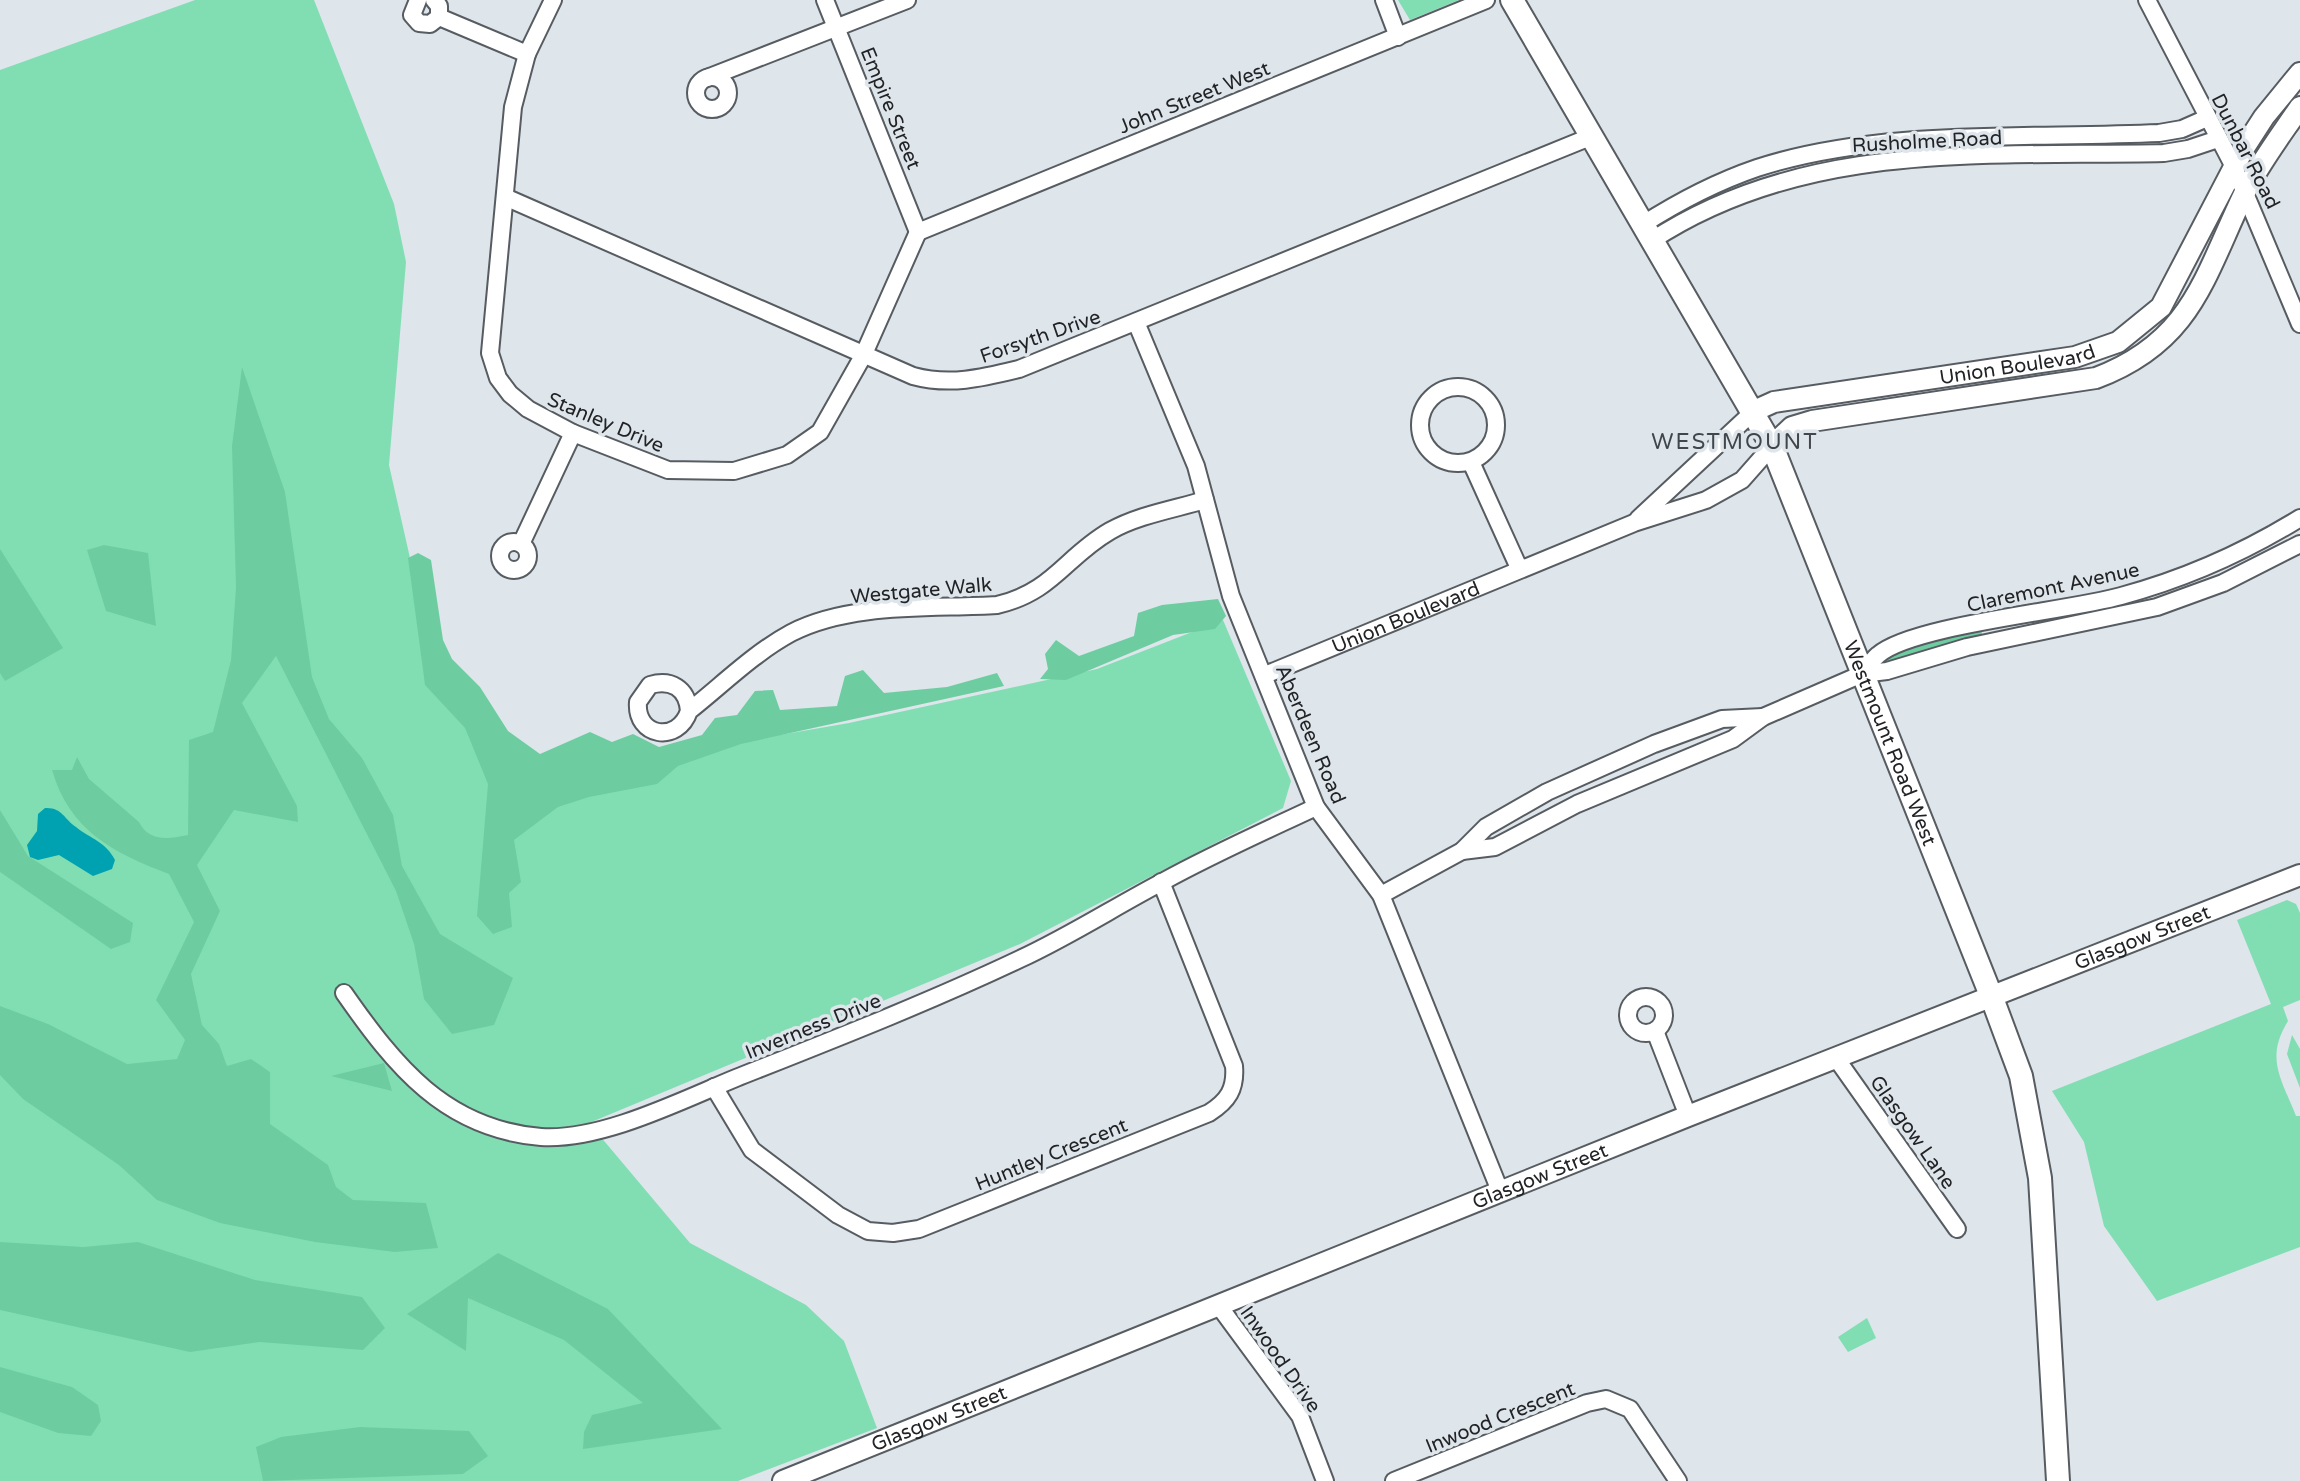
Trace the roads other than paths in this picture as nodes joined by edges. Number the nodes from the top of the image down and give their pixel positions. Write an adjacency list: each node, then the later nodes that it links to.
1 (418, 0): 9 (street)
2 (553, 0): 12 (street, Stanley Drive)
3 (825, 0): 10 (street, Empire Street)
4 (907, 0): 10 (street)
5 (1384, 0): 11 (street)
6 (1486, 0): 11 (street, John Street West)
7 (1512, 0): 17 (main road, Westmount Road West)
8 (2147, 0): 16 (street, Dunbar Road)
9 (436, 8): 12 (street)
10 (838, 30): 14 (street); 22 (street, Empire Street)
11 (1398, 37): 22 (street, John Street West)
12 (527, 54): 21 (street, Stanley Drive)
13 (2300, 73): 19 (street, Union Boulevard)
14 (707, 78)
15 (2300, 107): 20 (street, Union Boulevard)
16 (2207, 118): 18 (street, Dunbar Road); 23 (street, Rusholme Road)
17 (1590, 137): 23 (main road, Westmount Road West); 24 (street, Forsyth Drive)
18 (2218, 139): 19 (street, Dunbar Road); 23 (street, Rusholme Road)
19 (2234, 167): 20 (street, Dunbar Road); 27 (street, Union Boulevard)
20 (2245, 192): 25 (street, Dunbar Road); 29 (street, Union Boulevard)
21 (505, 197): 26 (street, Forsyth Drive); 28 (street, Stanley Drive)
22 (918, 232): 26 (street, Stanley Drive)
23 (1647, 233): 27 (main road, Westmount Road West)
24 (1136, 322): 26 (street, Forsyth Drive); 31 (street, Aberdeen Road)
25 (2300, 324)
26 (863, 356): 28 (street, Stanley Drive)
27 (1754, 411): 29 (main road, Westmount Road West); 33 (street, Union Boulevard)
28 (573, 433): 34 (street)
29 (1772, 446): 33 (street, Union Boulevard); 37 (main road, Westmount Road West)
30 (1471, 462): 30 (street); 36 (street)
31 (1205, 500): 38 (street, Aberdeen Road); 39 (street, Westgate Walk)
32 (2300, 518): 37 (street, Claremont Avenue)
33 (1634, 523): 36 (street, Union Boulevard)
34 (521, 544)
35 (2300, 544): 37 (street, Claremont Avenue)
36 (1519, 568): 38 (street, Union Boulevard)
37 (1862, 674): 40 (street, Claremont Avenue); 47 (main road, Westmount Road West)
38 (1265, 675): 41 (street, Aberdeen Road)
39 (689, 711)
40 (1763, 717): 42 (street, Claremont Avenue); 42 (street, Claremont Avenue)
41 (1316, 807): 44 (street, Inverness Drive); 45 (street, Aberdeen Road)
42 (1462, 851): 45 (street, Claremont Avenue)
43 (2300, 875): 47 (street, Glasgow Street)
44 (1161, 882): 50 (street, Inverness Drive); 50 (street, Huntley Crescent)
45 (1381, 895): 52 (street, Aberdeen Road)
46 (344, 993): 50 (street, Inverness Drive)
47 (1992, 998): 49 (street, Glasgow Street); 59 (main road, Westmount Road West)
48 (1655, 1031): 51 (street)
49 (1836, 1058): 51 (street, Glasgow Street); 53 (street, Glasgow Lane)
50 (714, 1087)
51 (1688, 1116): 52 (street, Glasgow Street)
52 (1500, 1191): 54 (street, Glasgow Street)
53 (1957, 1229)
54 (1219, 1306): 55 (street, Glasgow Street); 56 (street, Inwood Drive)
55 (783, 1481)
56 (1325, 1481)
57 (1394, 1481): 58 (street, Inwood Crescent)
58 (1678, 1481)
59 (2058, 1481)

